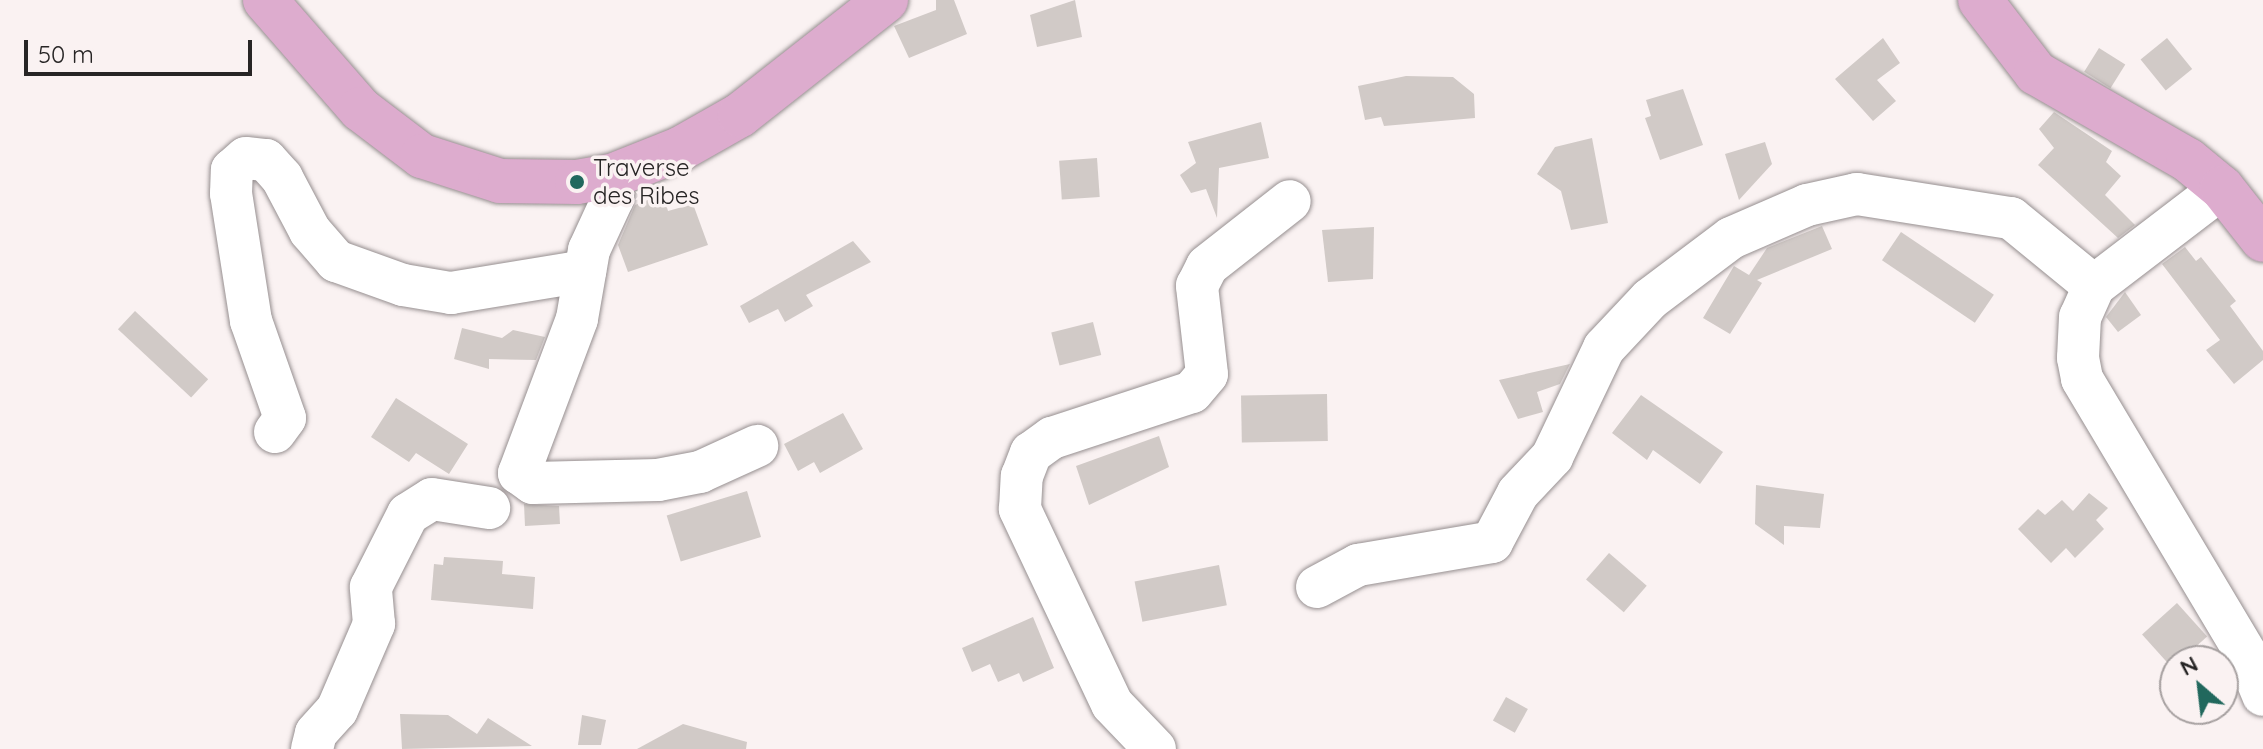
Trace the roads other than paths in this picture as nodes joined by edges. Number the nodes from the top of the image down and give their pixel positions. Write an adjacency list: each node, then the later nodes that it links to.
1 (265, 0): 4 (main road)
2 (886, 0): 4 (main road)
3 (1980, 0): 5 (main road)
4 (612, 176): 8 (street)
5 (2222, 188): 7 (main road); 9 (street)
6 (1290, 201): 16 (street)
7 (2263, 240)
8 (585, 271): 10 (street); 11 (street)
9 (2094, 286): 13 (street); 14 (street)
10 (275, 432)
11 (757, 446)
12 (489, 508): 15 (street)
13 (1317, 587)
14 (2263, 695)
15 (312, 749)
16 (1155, 749)

